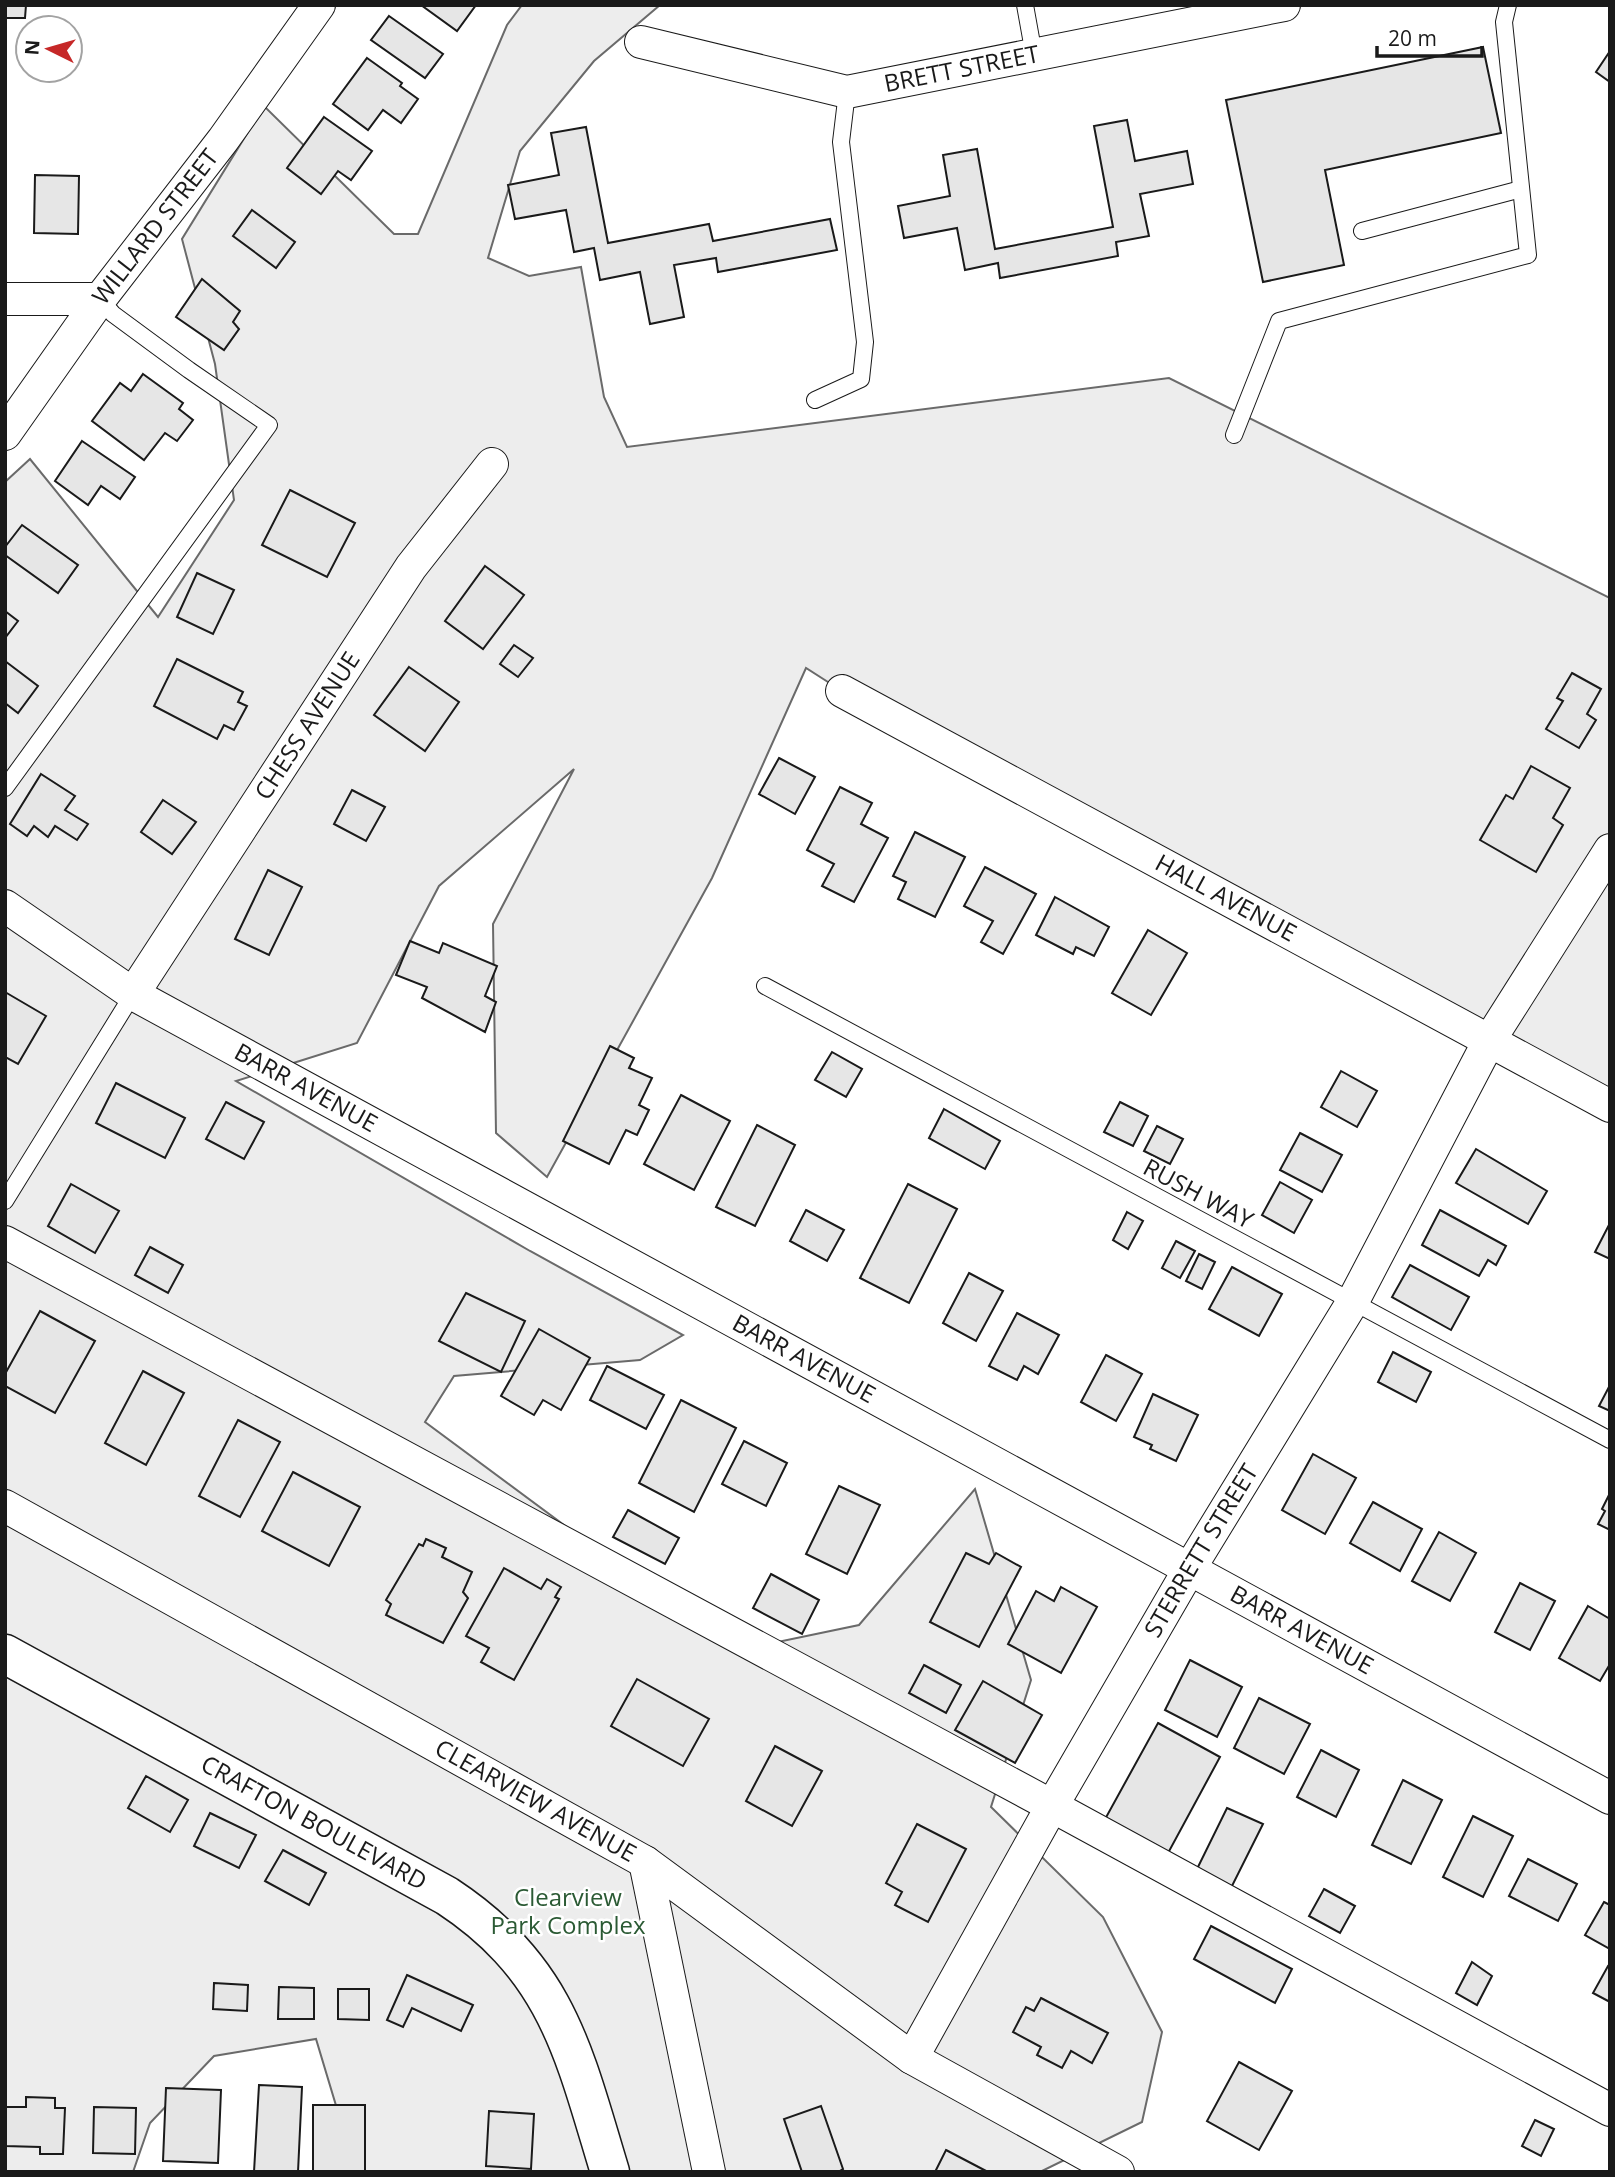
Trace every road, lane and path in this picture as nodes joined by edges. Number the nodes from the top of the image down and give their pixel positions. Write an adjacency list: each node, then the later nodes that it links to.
1 (1025, 5): 6 (lane)
2 (1284, 5): 6 (street, BRETT STREET)
3 (1508, 5): 8 (lane)
4 (312, 13): 11 (street, WILLARD STREET)
5 (641, 42): 7 (street, BRETT STREET)
6 (1034, 55): 7 (street, BRETT STREET)
7 (847, 92): 12 (lane)
8 (1521, 189): 9 (lane); 14 (lane)
9 (1362, 231)
10 (5, 299): 11 (street)
11 (100, 299): 13 (street, WILLARD STREET); 17 (lane)
12 (815, 400)
13 (5, 434)
14 (1234, 435)
15 (492, 464): 21 (street, CHESS AVENUE)
16 (842, 691): 22 (street, HALL AVENUE)
17 (5, 788)
18 (1610, 850): 22 (street, STERRETT STREET)
19 (5, 906): 21 (street, BARR AVENUE)
20 (765, 986): 26 (lane, RUSH WAY)
21 (133, 994): 24 (lane); 29 (street, BARR AVENUE)
22 (1489, 1041): 23 (street, HALL AVENUE); 26 (street, STERRETT STREET)
23 (1610, 1106)
24 (5, 1201)
25 (5, 1242): 32 (street)
26 (1352, 1303): 27 (lane, RUSH WAY); 29 (street, STERRETT STREET)
27 (1610, 1440)
28 (5, 1506): 33 (street, CLEARVIEW AVENUE)
29 (1190, 1569): 31 (street, BARR AVENUE); 32 (street, STERRETT STREET)
30 (5, 1654): 36 (main road, CRAFTON BOULEVARD)
31 (1610, 1798)
32 (1052, 1806): 34 (street, STERRETT STREET); 35 (street)
33 (645, 1862): 34 (street, CLEARVIEW AVENUE); 37 (street)
34 (912, 2058): 38 (street, CLEARVIEW AVENUE)
35 (1610, 2110)
36 (610, 2172)
37 (709, 2172)
38 (1118, 2172)

